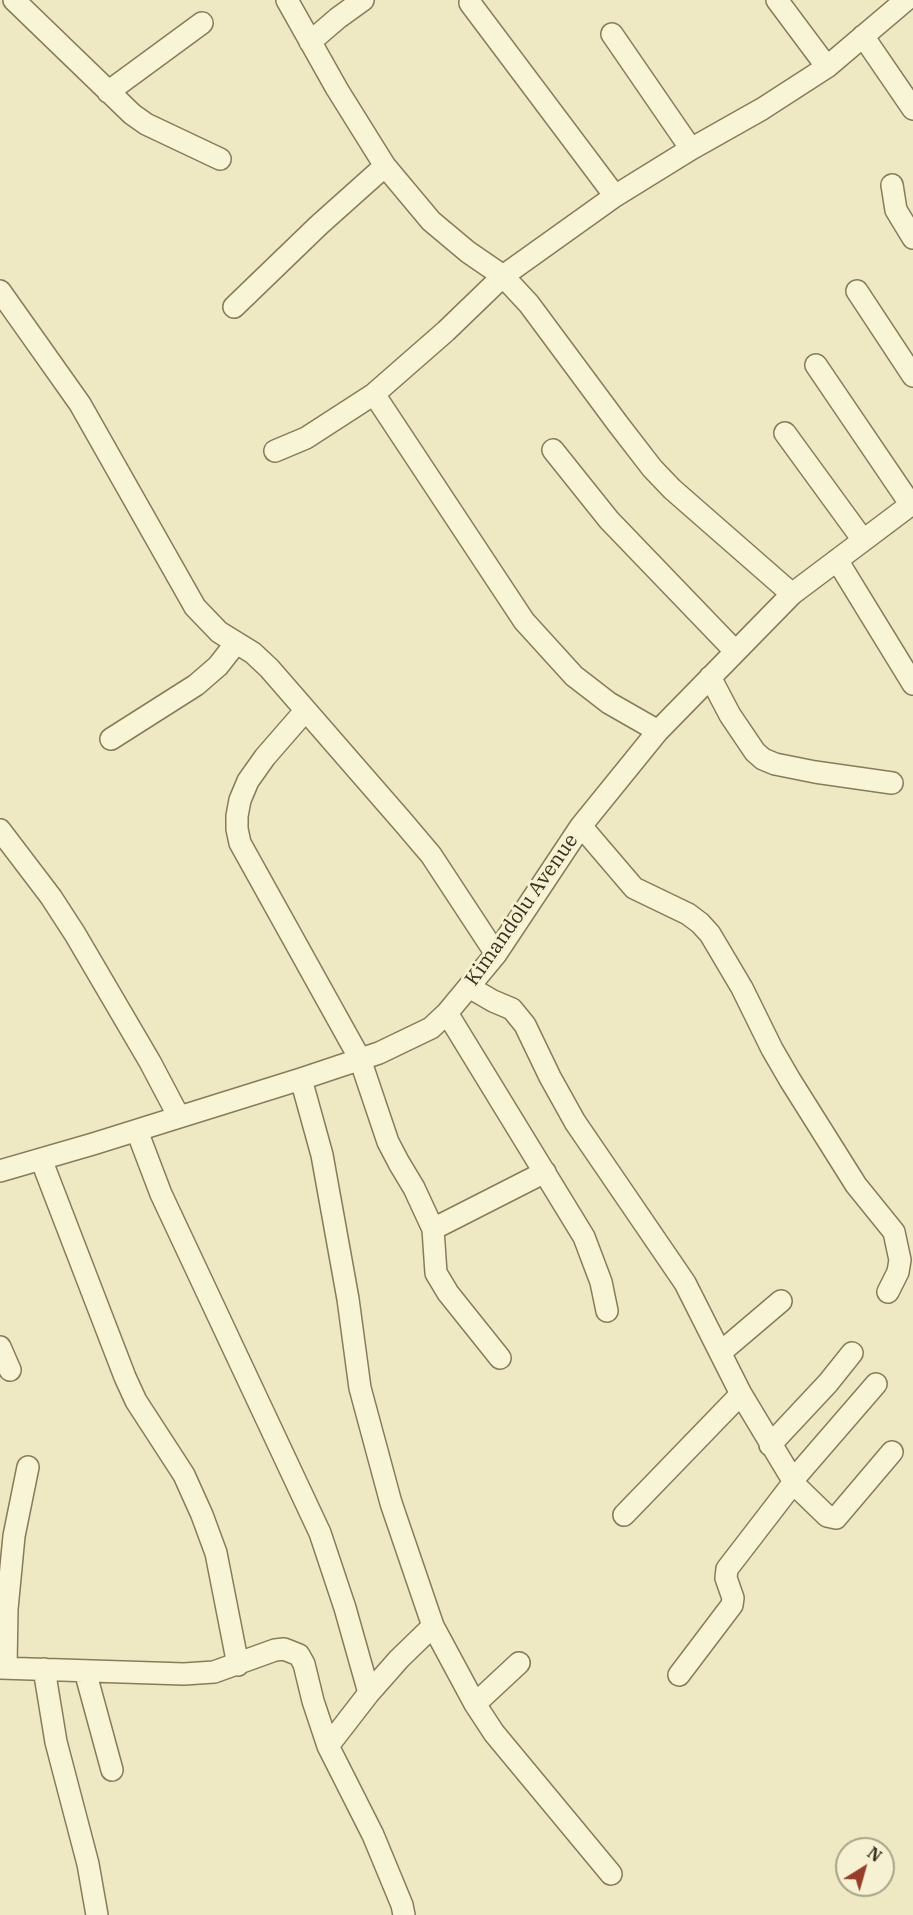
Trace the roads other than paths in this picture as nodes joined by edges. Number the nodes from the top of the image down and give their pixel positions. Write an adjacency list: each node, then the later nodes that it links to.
1 (9, 0): 8 (street)
2 (14, 0): 14 (street)
3 (287, 0): 12 (street)
4 (363, 0): 12 (street)
5 (777, 0): 13 (street)
6 (906, 0): 11 (street)
7 (470, 3): 20 (street)
8 (0, 7)
9 (202, 23): 14 (street)
10 (612, 34): 16 (street)
11 (863, 36): 13 (street); 15 (street)
12 (310, 42): 18 (street)
13 (827, 67): 16 (street)
14 (108, 92): 17 (street)
15 (913, 109)
16 (691, 148): 20 (street)
17 (220, 159)
18 (385, 166): 22 (street); 25 (street)
19 (892, 185): 21 (street)
20 (615, 196): 22 (street)
21 (913, 238)
22 (503, 276): 28 (street); 35 (street)
23 (0, 291): 36 (street)
24 (857, 291): 27 (street)
25 (234, 307)
26 (816, 365): 32 (street)
27 (913, 376)
28 (374, 394): 31 (street); 41 (street)
29 (785, 433): 33 (street)
30 (553, 450): 37 (street)
31 (275, 451)
32 (912, 504): 33 (street, Kimandolu Avenue)
33 (863, 540): 34 (street, Kimandolu Avenue)
34 (837, 560): 35 (street, Kimandolu Avenue); 39 (street)
35 (792, 594): 37 (street, Kimandolu Avenue)
36 (236, 643): 40 (street); 42 (street)
37 (735, 651): 38 (street, Kimandolu Avenue)
38 (710, 676): 41 (street, Kimandolu Avenue); 43 (street)
39 (913, 684)
40 (305, 711): 46 (street); 49 (street)
41 (658, 731): 44 (street, Kimandolu Avenue)
42 (111, 739)
43 (892, 783)
44 (581, 826): 46 (street, Kimandolu Avenue); 57 (street)
45 (0, 830): 51 (street)
46 (496, 954): 47 (street, Kimandolu Avenue)
47 (470, 987): 48 (street, Kimandolu Avenue); 61 (street)
48 (447, 1013): 49 (street, Kimandolu Avenue); 55 (street)
49 (360, 1059): 50 (street, Kimandolu Avenue); 56 (street)
50 (301, 1079): 51 (street, Kimandolu Avenue); 72 (street)
51 (179, 1117): 52 (street, Kimandolu Avenue)
52 (137, 1131): 53 (street, Kimandolu Avenue); 79 (street)
53 (41, 1159): 54 (street, Kimandolu Avenue); 74 (street)
54 (0, 1171)
55 (545, 1172): 56 (street); 59 (street)
56 (433, 1229): 63 (street)
57 (888, 1292)
58 (781, 1301): 61 (street)
59 (607, 1311)
60 (0, 1347): 64 (street)
61 (721, 1352): 66 (street)
62 (852, 1353): 67 (street)
63 (500, 1358)
64 (10, 1370)
65 (876, 1384): 70 (street)
66 (741, 1394): 67 (street); 71 (street)
67 (770, 1445): 70 (street)
68 (892, 1452): 70 (street)
69 (28, 1467): 75 (street)
70 (794, 1482): 78 (street)
71 (624, 1515)
72 (434, 1626): 79 (street); 80 (street)
73 (519, 1663): 80 (street)
74 (238, 1665): 77 (street); 81 (street)
75 (3, 1668): 76 (street)
76 (44, 1670): 77 (street); 84 (street)
77 (85, 1671): 82 (street)
78 (679, 1675)
79 (369, 1693): 81 (street)
80 (475, 1704): 83 (street)
81 (328, 1746): 85 (street)
82 (112, 1770)
83 (610, 1874)
84 (97, 1915)
85 (404, 1915)

